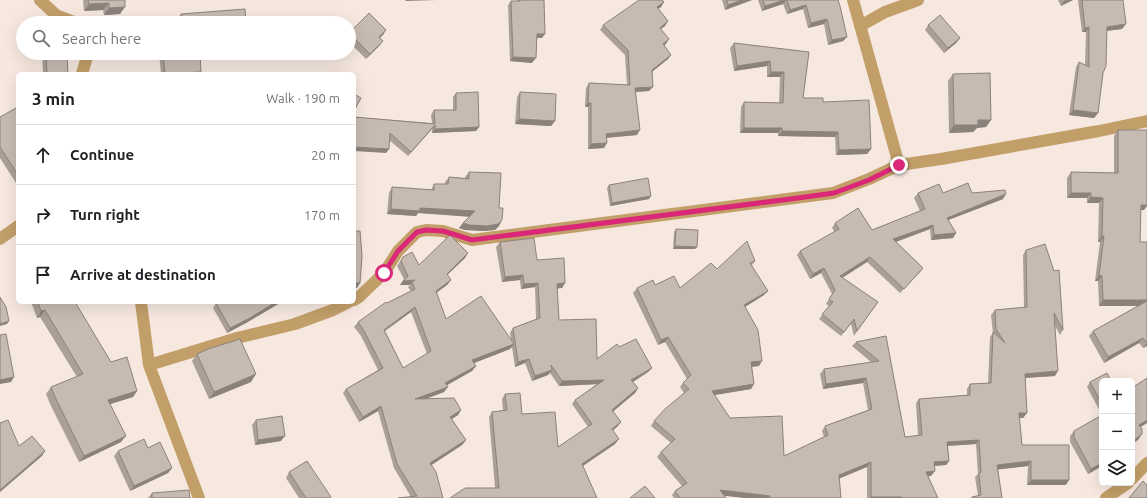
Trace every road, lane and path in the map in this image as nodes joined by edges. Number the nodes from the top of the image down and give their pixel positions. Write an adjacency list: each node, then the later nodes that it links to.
1 (40, 0): 4 (street)
2 (853, 0): 5 (street)
3 (918, 0): 5 (street)
4 (59, 16)
5 (860, 26): 9 (street)
6 (86, 60): 7 (street)
7 (83, 72)
8 (1147, 121): 9 (street)
9 (899, 165): 12 (street)
10 (16, 227): 11 (street)
11 (0, 238)
12 (356, 299)
13 (141, 304): 15 (street)
14 (345, 304): 15 (street)
15 (148, 365): 19 (street)
16 (1147, 463): 17 (street)
17 (1135, 476)
18 (1124, 486): 20 (street)
19 (199, 498)
20 (1106, 498)

